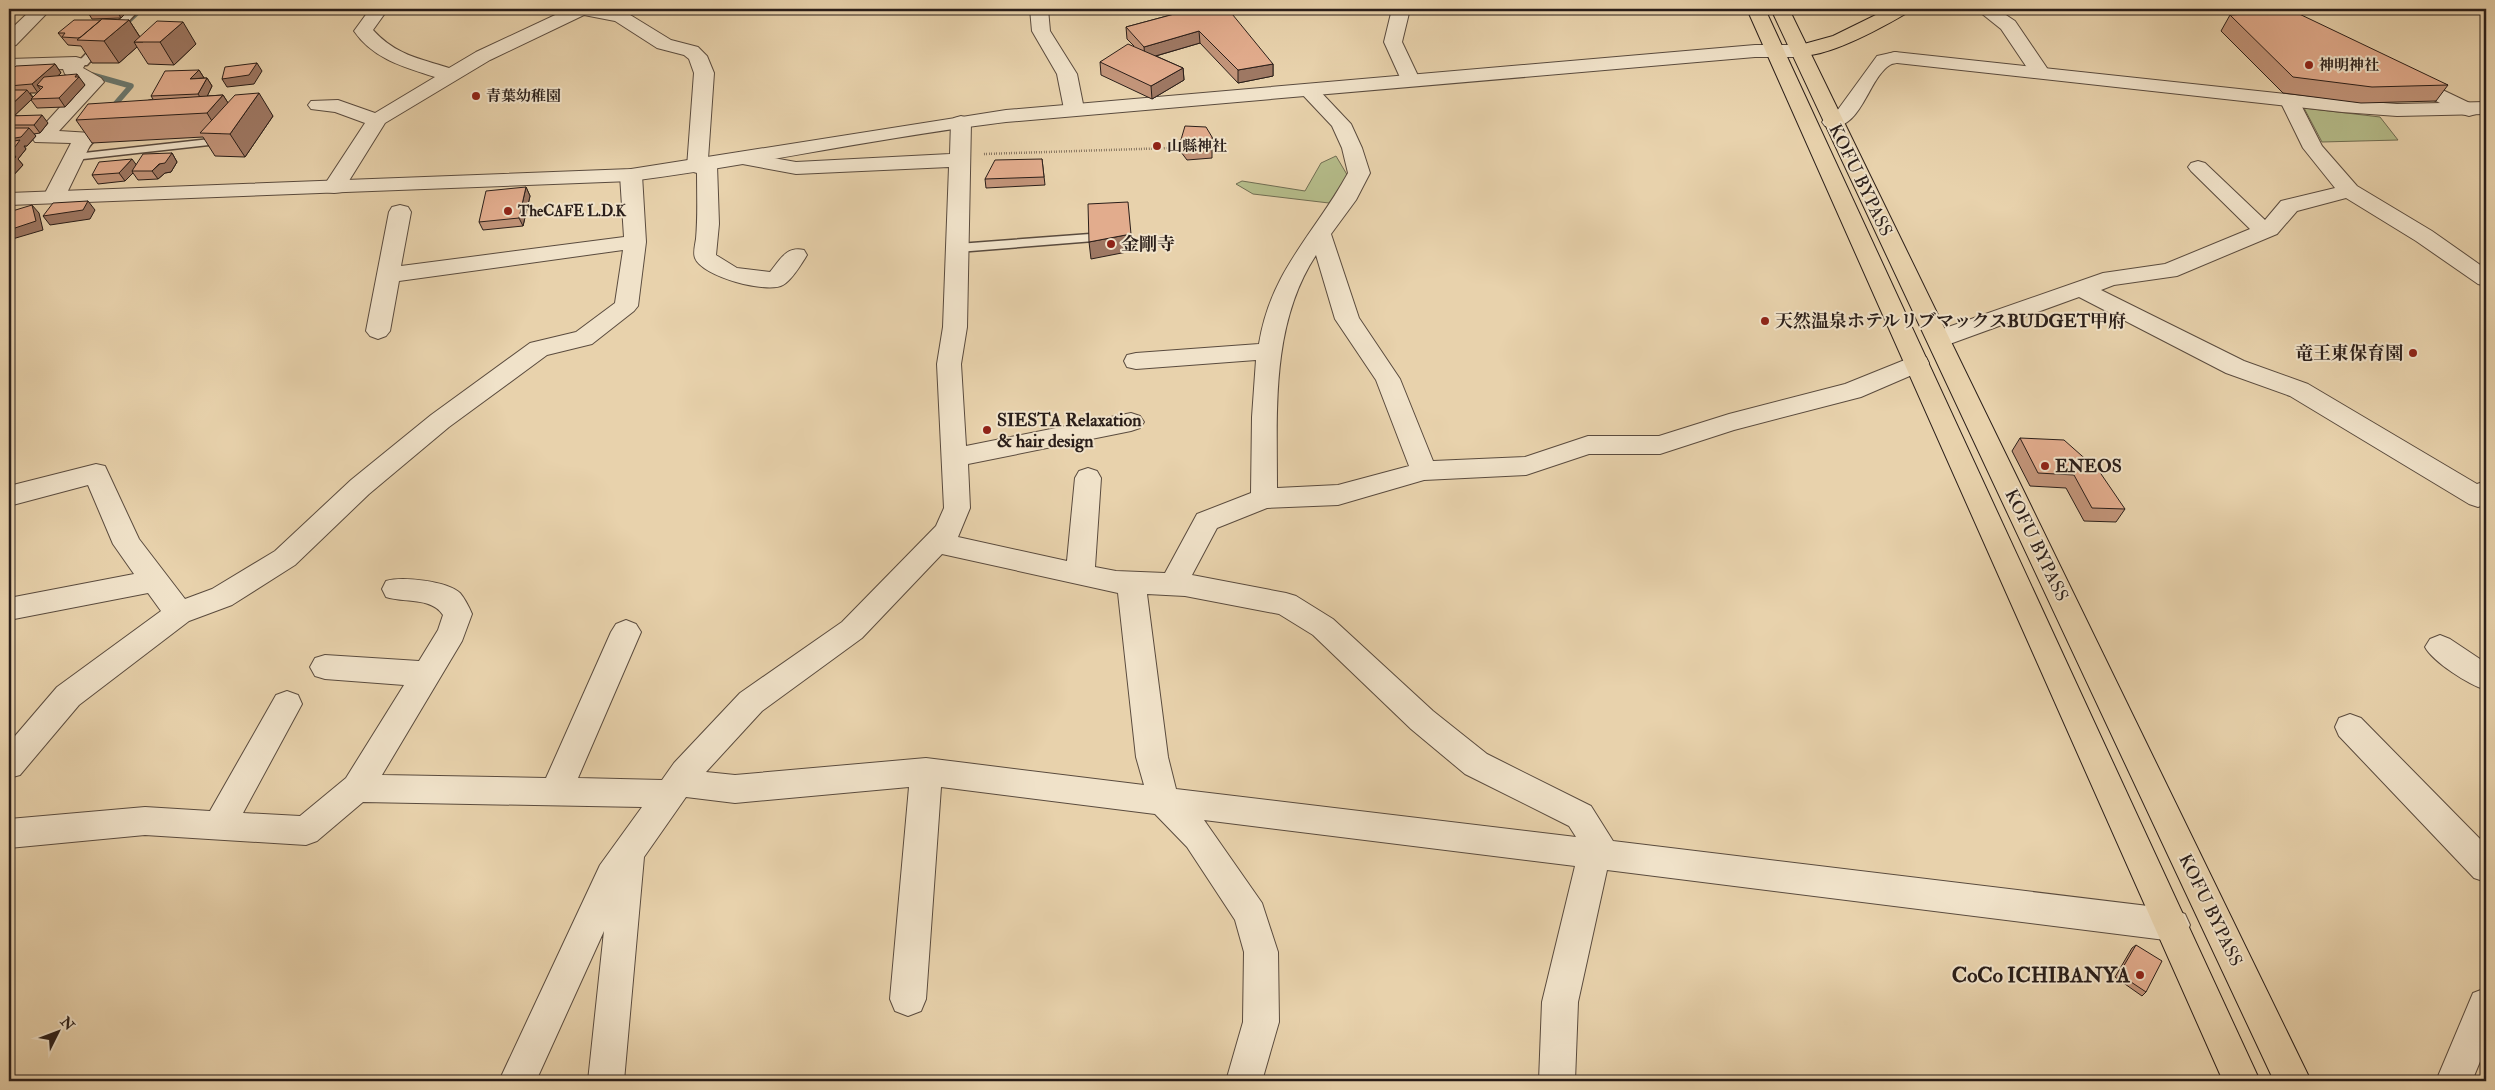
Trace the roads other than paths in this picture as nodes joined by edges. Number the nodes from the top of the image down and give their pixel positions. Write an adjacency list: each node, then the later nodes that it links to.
1 (42, 9): 12 (street)
2 (135, 9): 15 (lane)
3 (379, 9): 19 (street)
4 (1022, 9): 11 (street)
5 (1401, 9): 20 (street)
6 (1756, 9): 14 (main road, KOFU BYPASS)
7 (1780, 9): 14 (main road, KOFU BYPASS)
8 (1901, 9): 14 (main road)
9 (1985, 9): 18 (street)
10 (2264, 9): 13 (street)
11 (1040, 17): 24 (street)
12 (11, 36)
13 (2326, 39)
14 (1788, 51): 20 (street); 28 (main road, KOFU BYPASS); 53 (main road, KOFU BYPASS)
15 (76, 63): 16 (street); 29 (street)
16 (9, 65)
17 (2393, 72): 25 (street)
18 (2041, 74): 22 (street); 28 (street)
19 (453, 76): 26 (street); 32 (street)
20 (1410, 80): 21 (street)
21 (1309, 91): 24 (street); 41 (street)
22 (2290, 101): 25 (street); 36 (street)
23 (318, 105): 26 (street)
24 (1074, 109): 27 (street)
25 (2478, 109)
26 (378, 119): 35 (street)
27 (961, 122): 30 (street); 31 (street)
28 (1832, 122): 50 (main road, KOFU BYPASS)
29 (74, 157): 29 (lane); 37 (street)
30 (960, 158): 31 (street); 44 (street)
31 (744, 159): 32 (street)
32 (702, 166): 34 (street); 45 (street)
33 (2198, 167): 40 (street)
34 (631, 175): 35 (street); 43 (street)
35 (334, 187): 37 (street)
36 (2349, 191): 40 (street); 47 (street)
37 (54, 197): 38 (street)
38 (9, 199)
39 (400, 212): 46 (street)
40 (2264, 231): 48 (street)
41 (1320, 233): 51 (street); 56 (street)
42 (1090, 238): 44 (lane)
43 (635, 242): 46 (street); 68 (street)
44 (958, 248): 55 (street)
45 (796, 255)
46 (388, 275): 49 (street)
47 (2486, 278)
48 (2081, 289): 50 (street); 58 (street)
49 (378, 331)
50 (1939, 339): 95 (main road, KOFU BYPASS)
51 (1270, 351): 52 (street); 60 (street)
52 (1136, 361)
53 (1918, 363): 56 (street); 87 (main road, KOFU BYPASS)
54 (1131, 422): 55 (street)
55 (954, 458): 61 (street)
56 (1424, 471): 60 (street)
57 (1088, 478): 62 (street)
58 (2486, 491)
59 (9, 496): 63 (street)
60 (1264, 498): 65 (street)
61 (937, 543): 62 (street); 79 (street)
62 (1080, 574): 64 (street)
63 (156, 581): 67 (street); 68 (street)
64 (1131, 582): 65 (street); 81 (street)
65 (1174, 585): 85 (street)
66 (396, 590): 72 (street)
67 (9, 609)
68 (180, 613): 76 (street)
69 (626, 632): 80 (street)
70 (2440, 647): 73 (street)
71 (325, 667): 72 (street)
72 (428, 674): 78 (street)
73 (2486, 678)
74 (287, 704): 82 (street)
75 (2350, 727): 86 (street)
76 (9, 765)
77 (926, 772): 79 (street); 81 (street); 88 (street)
78 (357, 788): 80 (street); 82 (street)
79 (674, 788): 80 (street); 84 (street)
80 (556, 792)
81 (1164, 802): 85 (street); 92 (street)
82 (219, 826): 83 (street)
83 (9, 834)
84 (629, 853): 90 (street); 91 (street)
85 (1594, 853): 87 (street); 93 (street)
86 (2486, 867)
87 (2173, 925): 94 (main road, KOFU BYPASS)
88 (908, 999)
89 (2486, 1005): 96 (street)
90 (517, 1081)
91 (606, 1081)
92 (1244, 1081)
93 (1557, 1081)
94 (2242, 1081)
95 (2293, 1081)
96 (2454, 1081)

